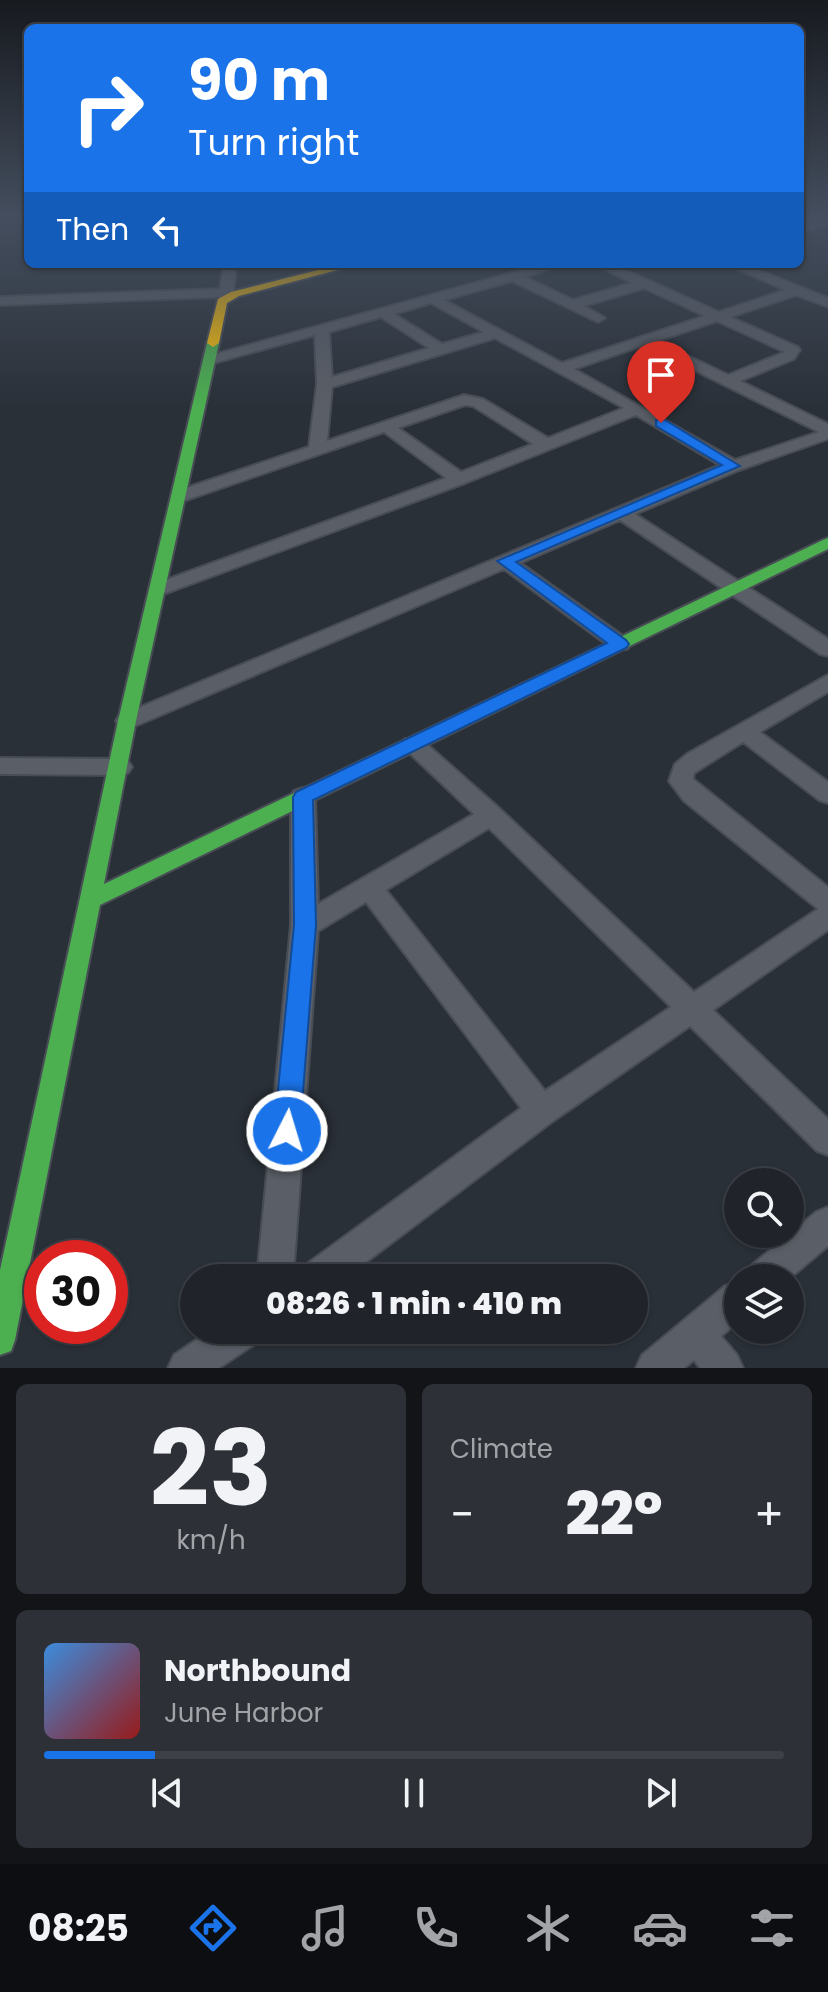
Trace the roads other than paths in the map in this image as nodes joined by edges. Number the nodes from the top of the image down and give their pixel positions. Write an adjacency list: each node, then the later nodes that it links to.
1 (228, 280): 9 (street)
2 (290, 280): 9 (street)
3 (504, 280): 10 (street)
4 (520, 280): 13 (street)
5 (634, 280): 7 (street)
6 (772, 280): 8 (street)
7 (643, 284): 13 (street); 15 (street)
8 (798, 290): 12 (street); 15 (street)
9 (227, 295): 11 (street); 21 (street)
10 (435, 300): 14 (street); 18 (street)
11 (0, 301)
12 (828, 303)
13 (572, 305): 16 (street)
14 (385, 314): 17 (street); 20 (street)
15 (715, 315): 19 (street); 23 (street)
16 (598, 318)
17 (322, 331): 21 (street); 24 (street)
18 (496, 333): 20 (street); 22 (street)
19 (644, 340): 22 (street); 23 (street)
20 (441, 350): 24 (street)
21 (210, 360): 32 (street)
22 (561, 368): 25 (street)
23 (727, 381): 27 (street)
24 (325, 384): 29 (street)
25 (637, 409): 28 (street); 30 (street)
26 (387, 427): 28 (street); 29 (street); 31 (street)
27 (828, 432): 30 (street)
28 (547, 445): 31 (street)
29 (317, 452): 32 (street)
30 (733, 466): 33 (street)
31 (459, 479): 36 (street)
32 (180, 496): 36 (street)
33 (621, 513): 35 (street); 37 (street)
34 (828, 543): 37 (street)
35 (505, 561): 38 (street); 41 (street)
36 (159, 589): 41 (street)
37 (737, 589): 38 (street); 39 (street)
38 (620, 644): 43 (street)
39 (828, 649)
40 (828, 682): 42 (street)
41 (127, 721): 45 (street)
42 (743, 731): 46 (street); 51 (street)
43 (413, 745): 47 (street); 48 (street)
44 (0, 766): 45 (street)
45 (120, 767): 50 (street)
46 (828, 794)
47 (303, 797): 50 (street); 53 (street)
48 (491, 815): 49 (street); 54 (street)
49 (370, 888): 53 (street); 55 (street)
50 (91, 900): 63 (street)
51 (828, 902)
52 (828, 916): 54 (street)
53 (305, 925): 58 (street)
54 (691, 1008): 55 (street); 56 (street)
55 (542, 1111): 59 (street)
56 (828, 1140)
57 (828, 1224): 60 (street)
58 (276, 1264)
59 (335, 1264)
60 (780, 1264)
61 (724, 1311): 62 (street)
62 (696, 1334): 66 (street); 67 (street)
63 (0, 1340)
64 (222, 1344): 65 (street)
65 (187, 1368)
66 (655, 1368)
67 (724, 1368)

